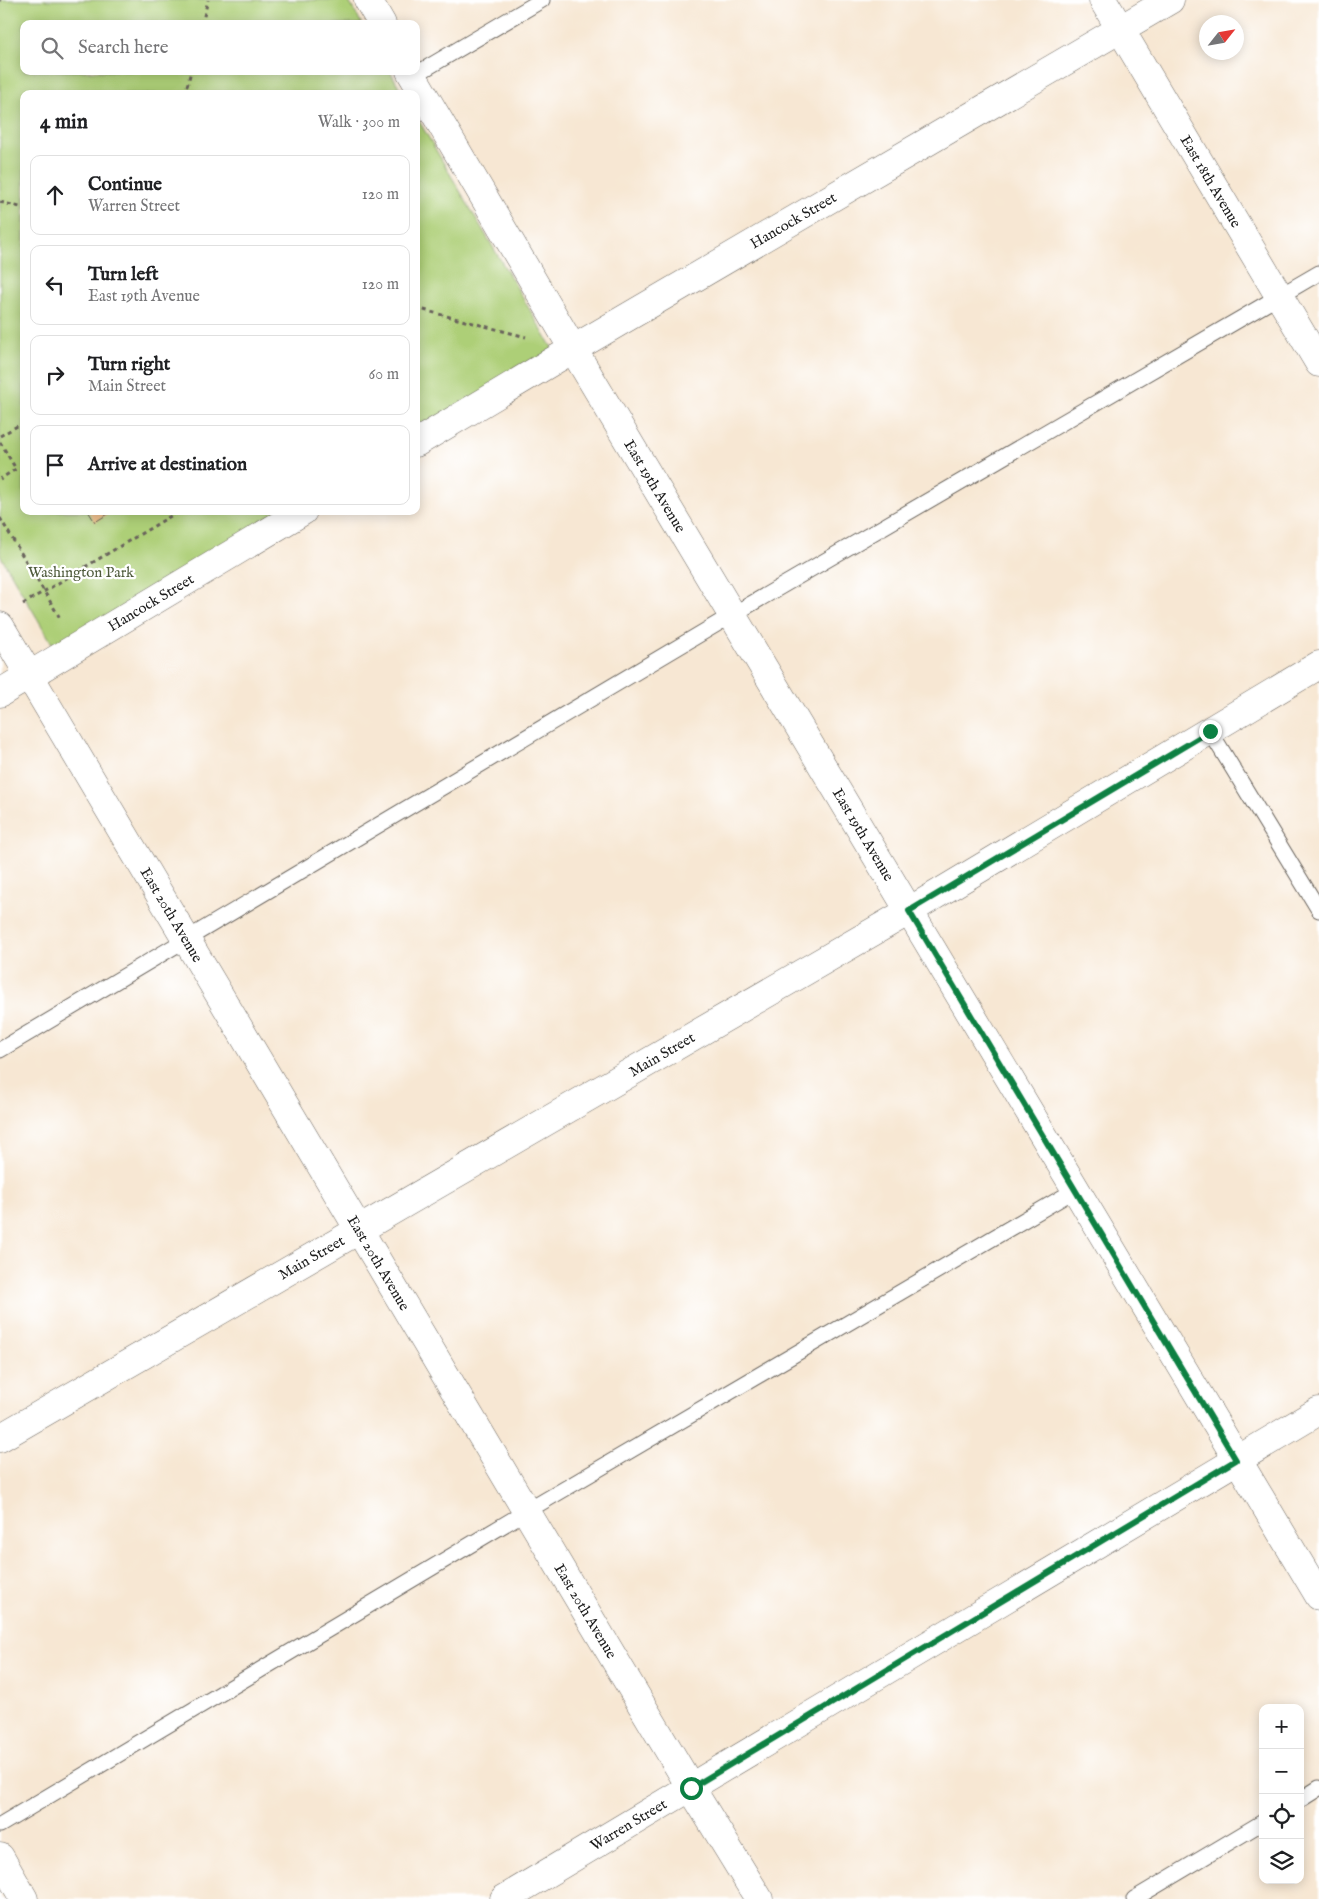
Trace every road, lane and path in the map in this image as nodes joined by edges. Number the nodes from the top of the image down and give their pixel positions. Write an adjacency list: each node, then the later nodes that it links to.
1 (208, 0): 6 (path)
2 (368, 0): 7 (street)
3 (542, 0): 9 (lane)
4 (1103, 0): 8 (street, East 18th Avenue)
5 (1170, 0): 8 (street, Hancock Street)
6 (203, 20)
7 (380, 20)
8 (1120, 30): 16 (street, East 18th Avenue); 18 (street, Hancock Street)
9 (420, 69)
10 (189, 75): 12 (path)
11 (412, 75): 18 (street, East 19th Avenue)
12 (186, 90)
13 (0, 202): 14 (path)
14 (20, 207)
15 (1319, 273): 16 (lane)
16 (1279, 296): 19 (street, East 18th Avenue); 28 (lane)
17 (420, 309): 18 (path)
18 (573, 349): 22 (street, Hancock Street); 28 (street, East 19th Avenue)
19 (1319, 363)
20 (20, 424): 21 (path)
21 (0, 436)
22 (420, 441)
23 (0, 442): 24 (path)
24 (0, 479)
25 (173, 515): 27 (path)
26 (296, 515): 31 (street, Hancock Street)
27 (0, 518)
28 (732, 615): 35 (street, East 19th Avenue); 36 (lane)
29 (0, 626): 31 (street, East 20th Avenue)
30 (1319, 665): 33 (street, Main Street)
31 (30, 675): 32 (street, Hancock Street); 36 (street, East 20th Avenue)
32 (0, 693)
33 (1210, 731): 34 (lane); 35 (street, Main Street)
34 (1319, 910)
35 (909, 911): 38 (street, East 19th Avenue); 39 (street, Main Street)
36 (187, 938): 37 (lane); 39 (street, East 20th Avenue)
37 (0, 1050)
38 (1075, 1190): 42 (street, East 19th Avenue); 43 (lane)
39 (359, 1228): 41 (street, Main Street); 43 (street, East 20th Avenue)
40 (1319, 1411): 42 (street, Warren Street)
41 (0, 1438)
42 (1236, 1460): 44 (street, East 19th Avenue); 45 (street, Warren Street)
43 (527, 1511): 45 (street, East 20th Avenue); 49 (lane)
44 (1319, 1596)
45 (691, 1788): 52 (street, Warren Street); 53 (street, East 20th Avenue)
46 (1319, 1788): 47 (lane)
47 (1304, 1797)
48 (1259, 1824): 54 (lane)
49 (0, 1825)
50 (0, 1857): 51 (street)
51 (24, 1899)
52 (504, 1899)
53 (759, 1899)
54 (1134, 1899)

